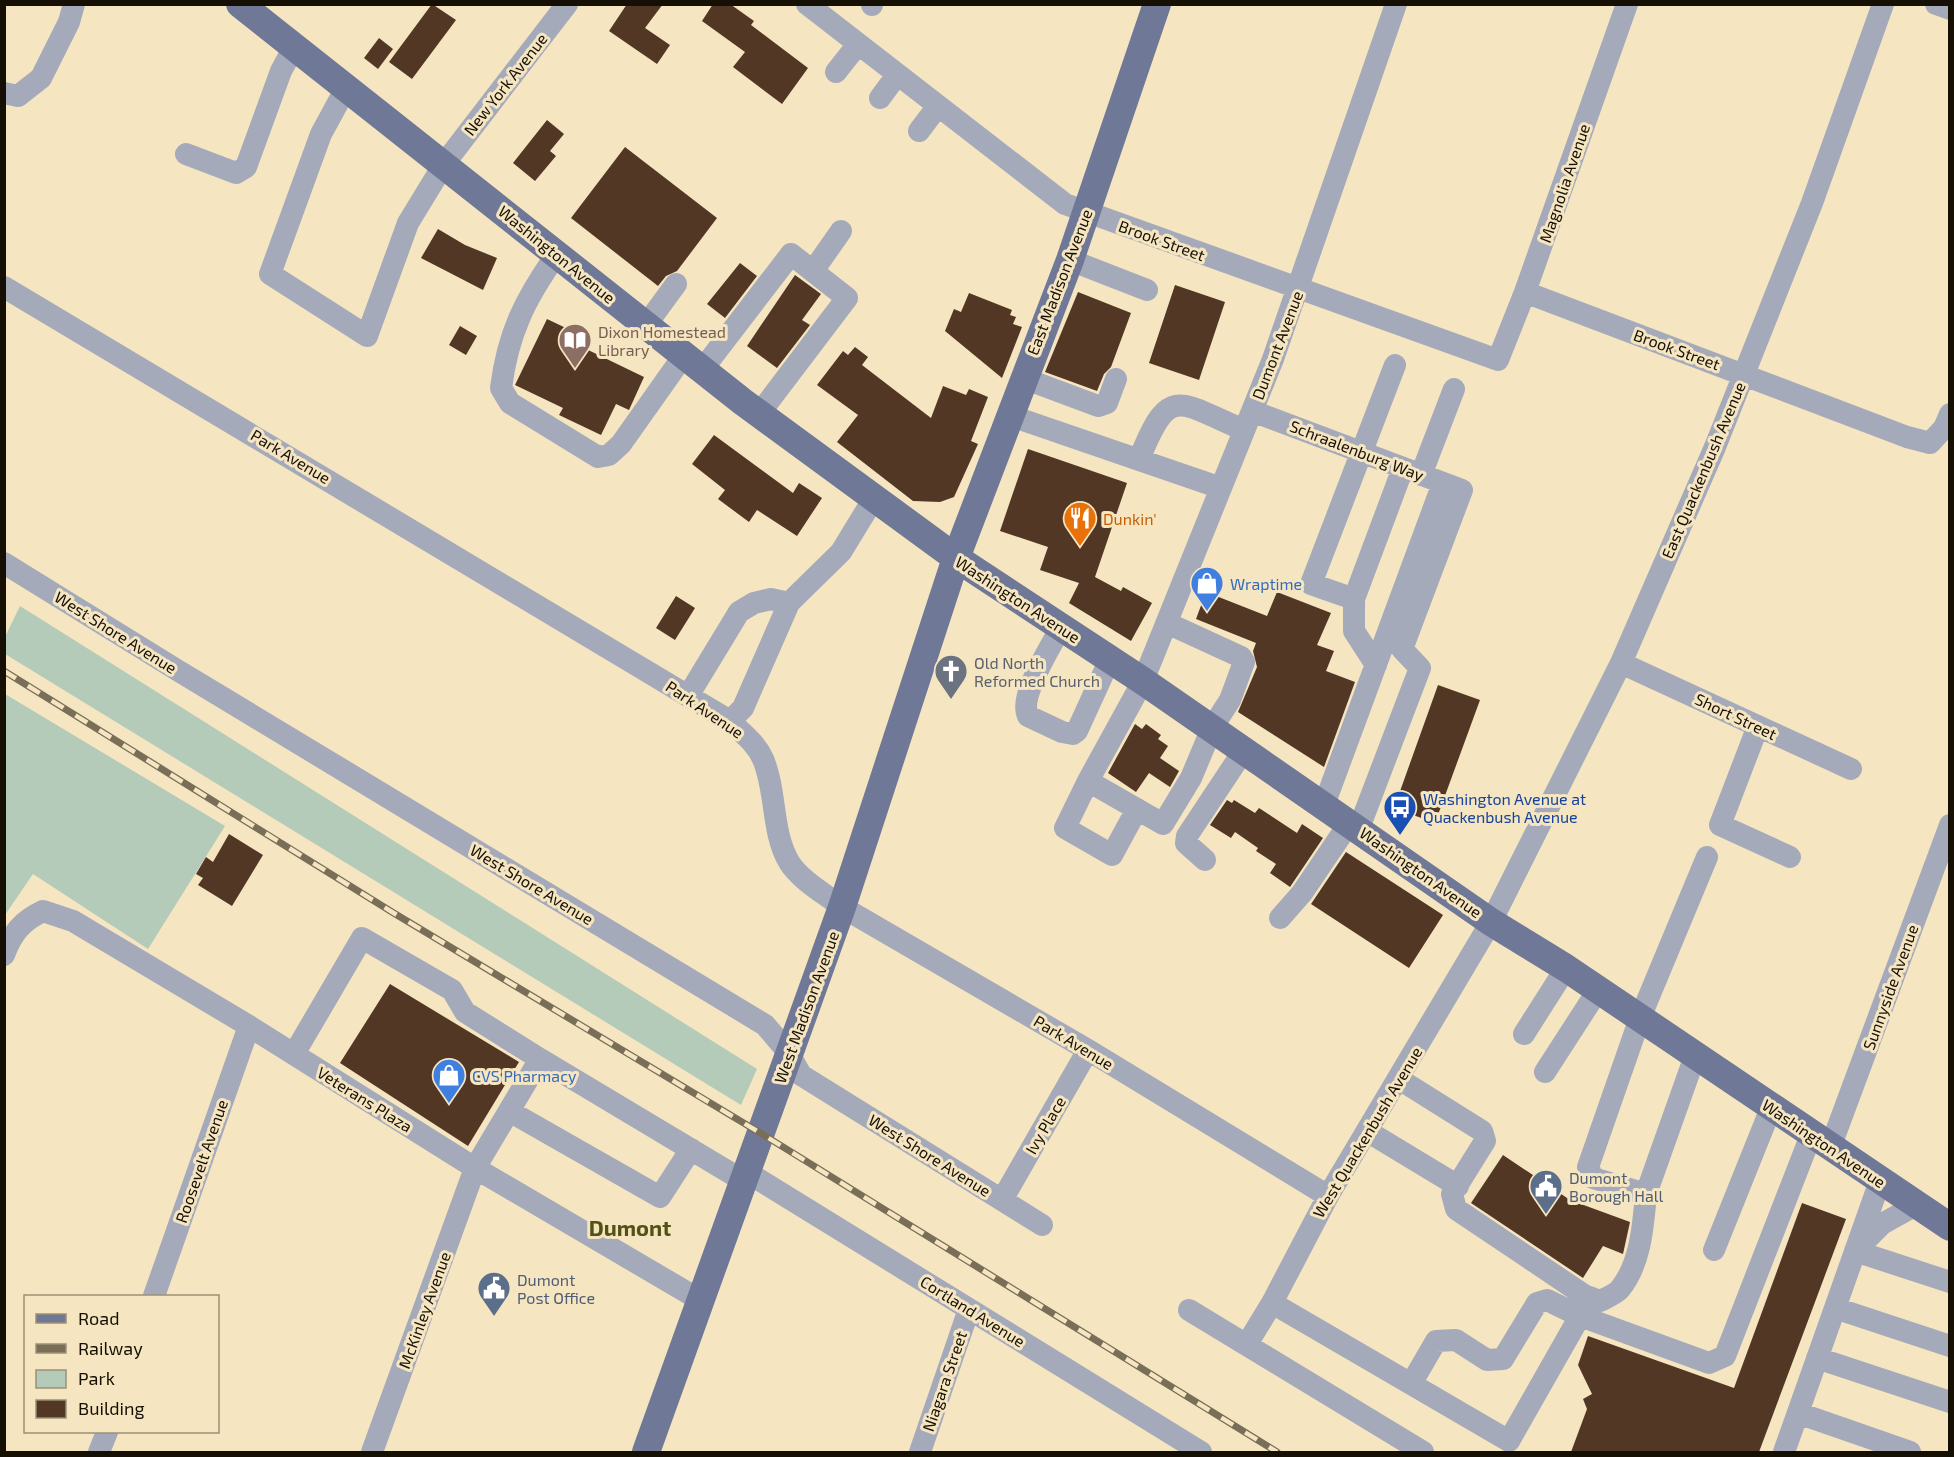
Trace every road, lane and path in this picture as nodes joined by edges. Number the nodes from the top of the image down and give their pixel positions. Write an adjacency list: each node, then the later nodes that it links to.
1 (74, 4): 16 (street)
2 (240, 4): 12 (main road, Washington Avenue)
3 (567, 4): 21 (street, New York Avenue)
4 (807, 4): 11 (street, Brook Street)
5 (1396, 4): 29 (street, Dumont Avenue)
6 (1626, 4): 31 (street, Magnolia Avenue)
7 (1883, 4): 36 (street, East Quackenbush Avenue)
8 (1936, 4): 10 (street)
9 (1152, 6): 22 (main road, East Madison Avenue)
10 (1950, 9)
11 (858, 44): 13 (street); 14 (street, Brook Street)
12 (294, 47): 15 (main road, Washington Avenue); 20 (street)
13 (836, 72)
14 (897, 75): 17 (street); 18 (street, Brook Street)
15 (346, 88): 21 (main road, Washington Avenue); 21 (street, New York Avenue)
16 (4, 93)
17 (880, 98)
18 (938, 106): 19 (street); 22 (street, Brook Street)
19 (919, 130)
20 (186, 154)
21 (444, 164): 24 (main road, Washington Avenue)
22 (1086, 213): 25 (main road, East Madison Avenue); 29 (street, Brook Street)
23 (841, 231): 26 (street)
24 (557, 254): 32 (main road, Washington Avenue); 34 (street)
25 (1070, 261): 30 (street); 37 (main road, East Madison Avenue)
26 (813, 271): 34 (street); 40 (street)
27 (676, 284): 32 (street)
28 (4, 286): 60 (street, Park Avenue)
29 (1299, 289): 33 (street, Brook Street); 43 (street, Dumont Avenue)
30 (1147, 290)
31 (1525, 292): 33 (street, Magnolia Avenue); 36 (street, Brook Street)
32 (646, 325): 34 (main road, Washington Avenue)
33 (1498, 360)
34 (693, 362): 40 (main road, Washington Avenue)
35 (1395, 365): 44 (street)
36 (1744, 373): 41 (street, Brook Street); 57 (street, East Quackenbush Avenue)
37 (1023, 378): 38 (street); 42 (main road, East Madison Avenue)
38 (1116, 379)
39 (1454, 389): 46 (street)
40 (759, 414): 49 (main road, Washington Avenue)
41 (1950, 414)
42 (1008, 415): 45 (street); 50 (main road, East Madison Avenue)
43 (1248, 420): 44 (street, Schraalenburg Way); 45 (street, Schraalenburg Way); 48 (street, Dumont Avenue)
44 (1362, 453): 46 (street, Schraalenburg Way); 52 (street)
45 (1139, 460): 48 (street)
46 (1412, 471): 47 (street, Schraalenburg Way); 52 (street)
47 (1452, 486): 58 (street); 69 (street)
48 (1221, 488): 54 (street, Dumont Avenue)
49 (874, 498): 50 (main road, Washington Avenue); 53 (street)
50 (956, 558): 55 (main road, Washington Avenue); 74 (main road, West Madison Avenue)
51 (4, 563): 84 (street, West Shore Avenue)
52 (1354, 599): 58 (street)
53 (789, 603): 60 (street); 61 (street)
54 (1167, 623): 59 (street, Dumont Avenue); 63 (street)
55 (1061, 627): 56 (main road, Washington Avenue); 56 (street)
56 (1110, 659): 59 (main road, Washington Avenue)
57 (1621, 663): 62 (street, Short Street); 76 (street, East Quackenbush Avenue)
58 (1376, 665): 67 (street)
59 (1143, 681): 63 (main road, Washington Avenue); 66 (street, Dumont Avenue)
60 (688, 696): 61 (street, Park Avenue)
61 (730, 722): 74 (street, Park Avenue)
62 (1758, 726): 65 (street, Short Street); 72 (street)
63 (1212, 728): 64 (main road, Washington Avenue); 68 (street)
64 (1244, 750): 67 (main road, Washington Avenue); 73 (street)
65 (1851, 769)
66 (1088, 781): 68 (street); 68 (street, Dumont Avenue)
67 (1324, 805): 69 (main road, Washington Avenue)
68 (1137, 809)
69 (1354, 825): 75 (street); 76 (main road, Washington Avenue)
70 (1950, 825): 93 (street, Sunnyside Avenue)
71 (1707, 857): 80 (street)
72 (1790, 857)
73 (1205, 860)
74 (842, 907): 83 (street, Park Avenue); 84 (main road, West Madison Avenue)
75 (1280, 918)
76 (1491, 921): 78 (main road, Washington Avenue); 89 (street, West Quackenbush Avenue)
77 (4, 955): 81 (street, Veterans Plaza)
78 (1566, 968): 79 (main road, Washington Avenue); 82 (street)
79 (1598, 990): 80 (main road, Washington Avenue); 88 (street)
80 (1640, 1018): 86 (main road, Washington Avenue); 99 (street)
81 (249, 1026): 85 (street, Veterans Plaza); 108 (street, Roosevelt Avenue)
82 (1524, 1034)
83 (1088, 1050): 100 (street, Park Avenue); 101 (street, Ivy Place)
84 (788, 1052): 96 (main road, West Madison Avenue); 101 (street, West Shore Avenue)
85 (294, 1054): 87 (street, Cortland Avenue); 95 (street, Veterans Plaza)
86 (1695, 1056): 90 (main road, Washington Avenue); 99 (street)
87 (540, 1059): 91 (street, McKinley Avenue); 94 (street, Cortland Avenue)
88 (1545, 1072)
89 (1399, 1079): 92 (street, West Quackenbush Avenue); 98 (street)
90 (1771, 1108): 93 (main road, Washington Avenue); 105 (street)
91 (509, 1111): 94 (street); 95 (street, McKinley Avenue)
92 (1367, 1131): 98 (street); 100 (street, West Quackenbush Avenue)
93 (1821, 1141): 97 (main road, Washington Avenue); 114 (street, Sunnyside Avenue)
94 (691, 1149): 96 (street, Cortland Avenue)
95 (475, 1168): 109 (street, Veterans Plaza); 124 (street, McKinley Avenue)
96 (744, 1176): 109 (main road, West Madison Avenue); 112 (street, Cortland Avenue)
97 (1880, 1181): 102 (main road, Washington Avenue); 106 (street)
98 (1458, 1186): 99 (street)
99 (1646, 1194)
100 (1328, 1196): 110 (street, West Quackenbush Avenue)
101 (1002, 1200): 103 (street, West Shore Avenue)
102 (1916, 1205): 104 (main road, Washington Avenue); 106 (street)
103 (1042, 1225)
104 (1950, 1227)
105 (1714, 1250)
106 (1855, 1251): 107 (street); 111 (street)
107 (1950, 1282)
108 (154, 1295)
109 (700, 1300): 125 (main road, West Madison Avenue)
110 (1272, 1303): 115 (street, West Quackenbush Avenue); 118 (street)
111 (1835, 1308): 116 (street); 117 (street)
112 (969, 1309): 126 (street, Niagara Street); 127 (street, Cortland Avenue)
113 (1189, 1310): 115 (street)
114 (1580, 1316): 118 (street, Sunnyside Avenue); 122 (street)
115 (1247, 1344): 128 (street)
116 (1950, 1346)
117 (1817, 1358): 119 (street); 120 (street)
118 (1411, 1384): 122 (street)
119 (1950, 1402)
120 (1798, 1413): 129 (street); 130 (street)
121 (106, 1433): 123 (street)
122 (1513, 1447)
123 (99, 1452)
124 (372, 1452)
125 (646, 1452)
126 (920, 1452)
127 (1198, 1452)
128 (1423, 1452)
129 (1784, 1452)
130 (1910, 1452)

